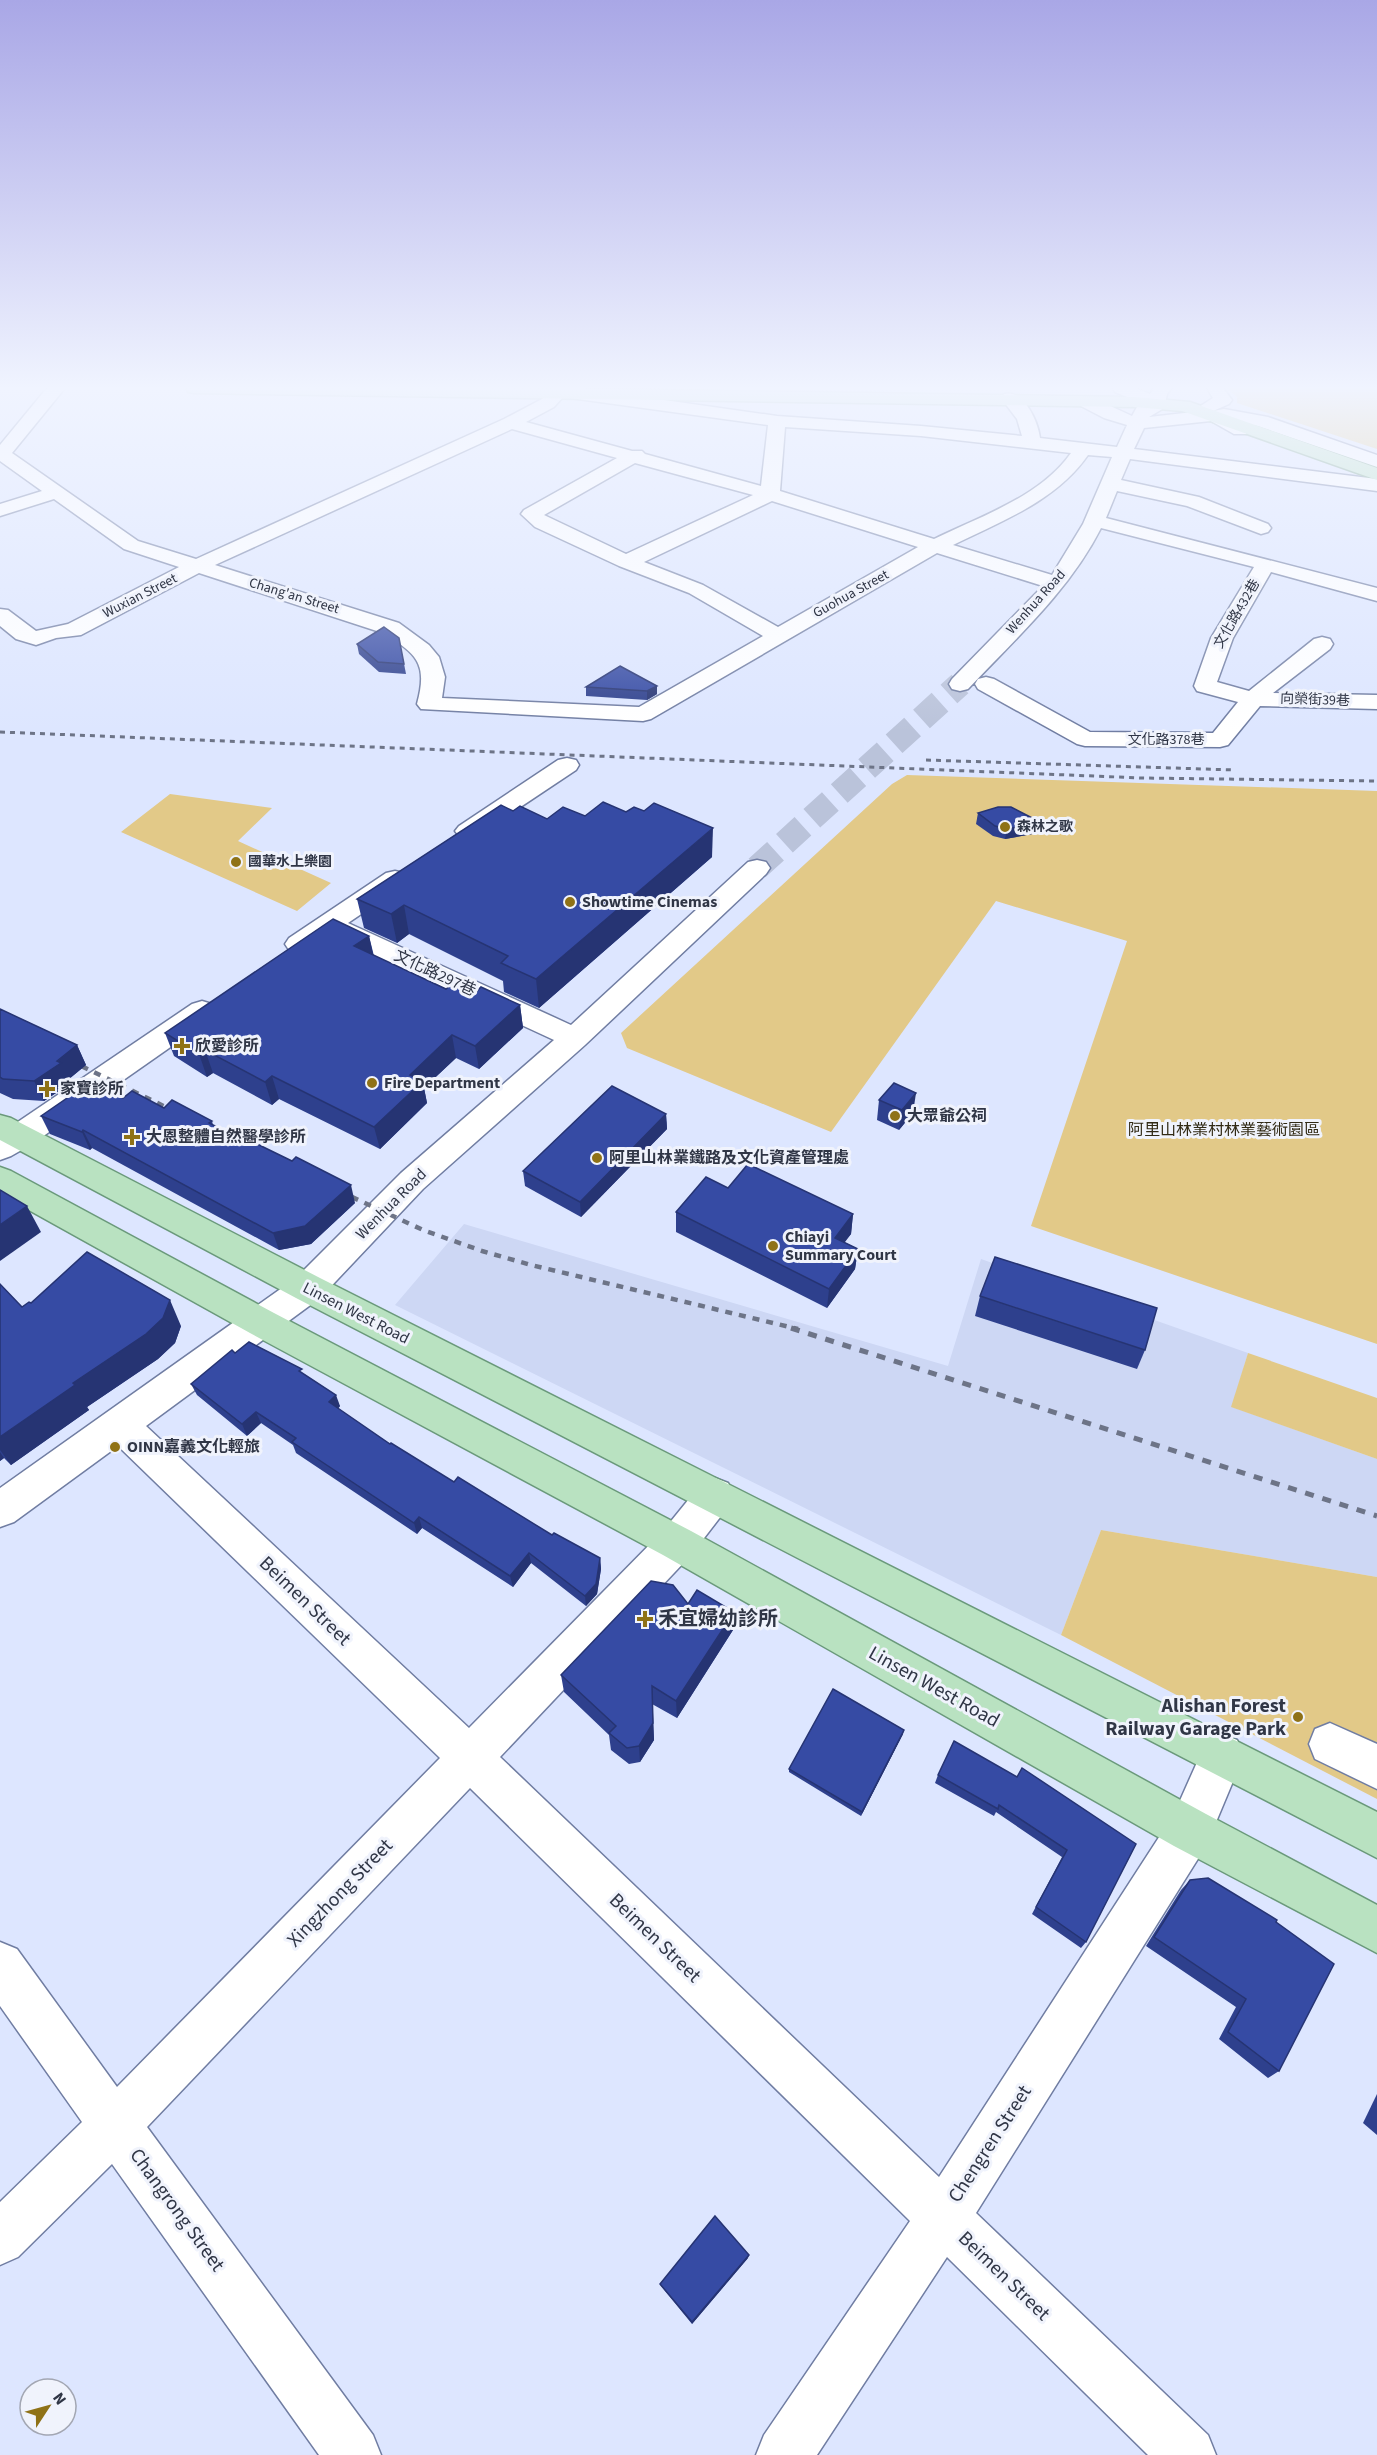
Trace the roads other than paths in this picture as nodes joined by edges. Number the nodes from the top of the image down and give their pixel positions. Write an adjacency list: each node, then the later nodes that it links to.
1 (24, 503): 10 (street)
2 (68, 503): 16 (street, Chang'an Street)
3 (336, 503): 16 (street, Wuxian Street)
4 (552, 503): 14 (street)
5 (753, 503): 14 (street)
6 (797, 503): 13 (street)
7 (1026, 503): 13 (street, Guohua Street)
8 (1103, 503): 11 (street, Wenhua Road)
9 (1196, 503): 12 (street)
10 (0, 510)
11 (1096, 520): 15 (street, 文化路432巷); 17 (street, Wenhua Road)
12 (1261, 528)
13 (934, 546): 17 (street); 20 (street, Guohua Street)
14 (626, 562): 20 (street)
15 (1266, 564): 18 (street, 文化路432巷); 24 (street, 文化路432巷)
16 (195, 567): 19 (street, Wuxian Street); 26 (street, Chang'an Street)
17 (1056, 583): 22 (street, Wenhua Road)
18 (1377, 595)
19 (0, 615)
20 (777, 635): 26 (street, Guohua Street)
21 (1322, 644): 24 (street, 文化路378巷)
22 (960, 684)
23 (986, 684): 24 (street, 文化路378巷)
24 (1254, 699): 25 (street, 向榮街39巷)
25 (1377, 702)
26 (643, 714)
27 (567, 765): 28 (street)
28 (442, 848)
29 (414, 867): 31 (street)
30 (757, 868): 34 (street, Wenhua Road)
31 (327, 924): 32 (street); 34 (street, 文化路297巷)
32 (278, 958)
33 (219, 999): 35 (street)
34 (575, 1038): 37 (street, Wenhua Road)
35 (7, 1137): 37 (main road, Linsen West Road)
36 (0, 1179): 38 (main road, Linsen West Road)
37 (308, 1288): 38 (street, Wenhua Road); 40 (main road, Linsen West Road)
38 (262, 1323): 39 (street, Wenhua Road); 42 (main road, Linsen West Road)
39 (119, 1424): 41 (street, Wenhua Road); 45 (street, Beimen Street)
40 (716, 1495): 42 (street); 44 (main road, Linsen West Road)
41 (0, 1510)
42 (677, 1544): 45 (street, Xingzhong Street); 47 (main road, Linsen West Road)
43 (1330, 1744): 46 (street)
44 (1222, 1755): 47 (street); 48 (main road, Linsen West Road)
45 (470, 1758): 51 (street, Xingzhong Street); 52 (street, Beimen Street)
46 (1377, 1767)
47 (1190, 1830): 49 (main road, Linsen West Road); 52 (street, Chengren Street)
48 (1377, 1836)
49 (1377, 1930)
50 (0, 1966): 51 (street, Changrong Street)
51 (115, 2125): 53 (street, Xingzhong Street); 54 (street, Changrong Street)
52 (943, 2217): 55 (street, Chengren Street); 56 (street, Beimen Street)
53 (0, 2239)
54 (353, 2455)
55 (784, 2455)
56 (1188, 2455)

